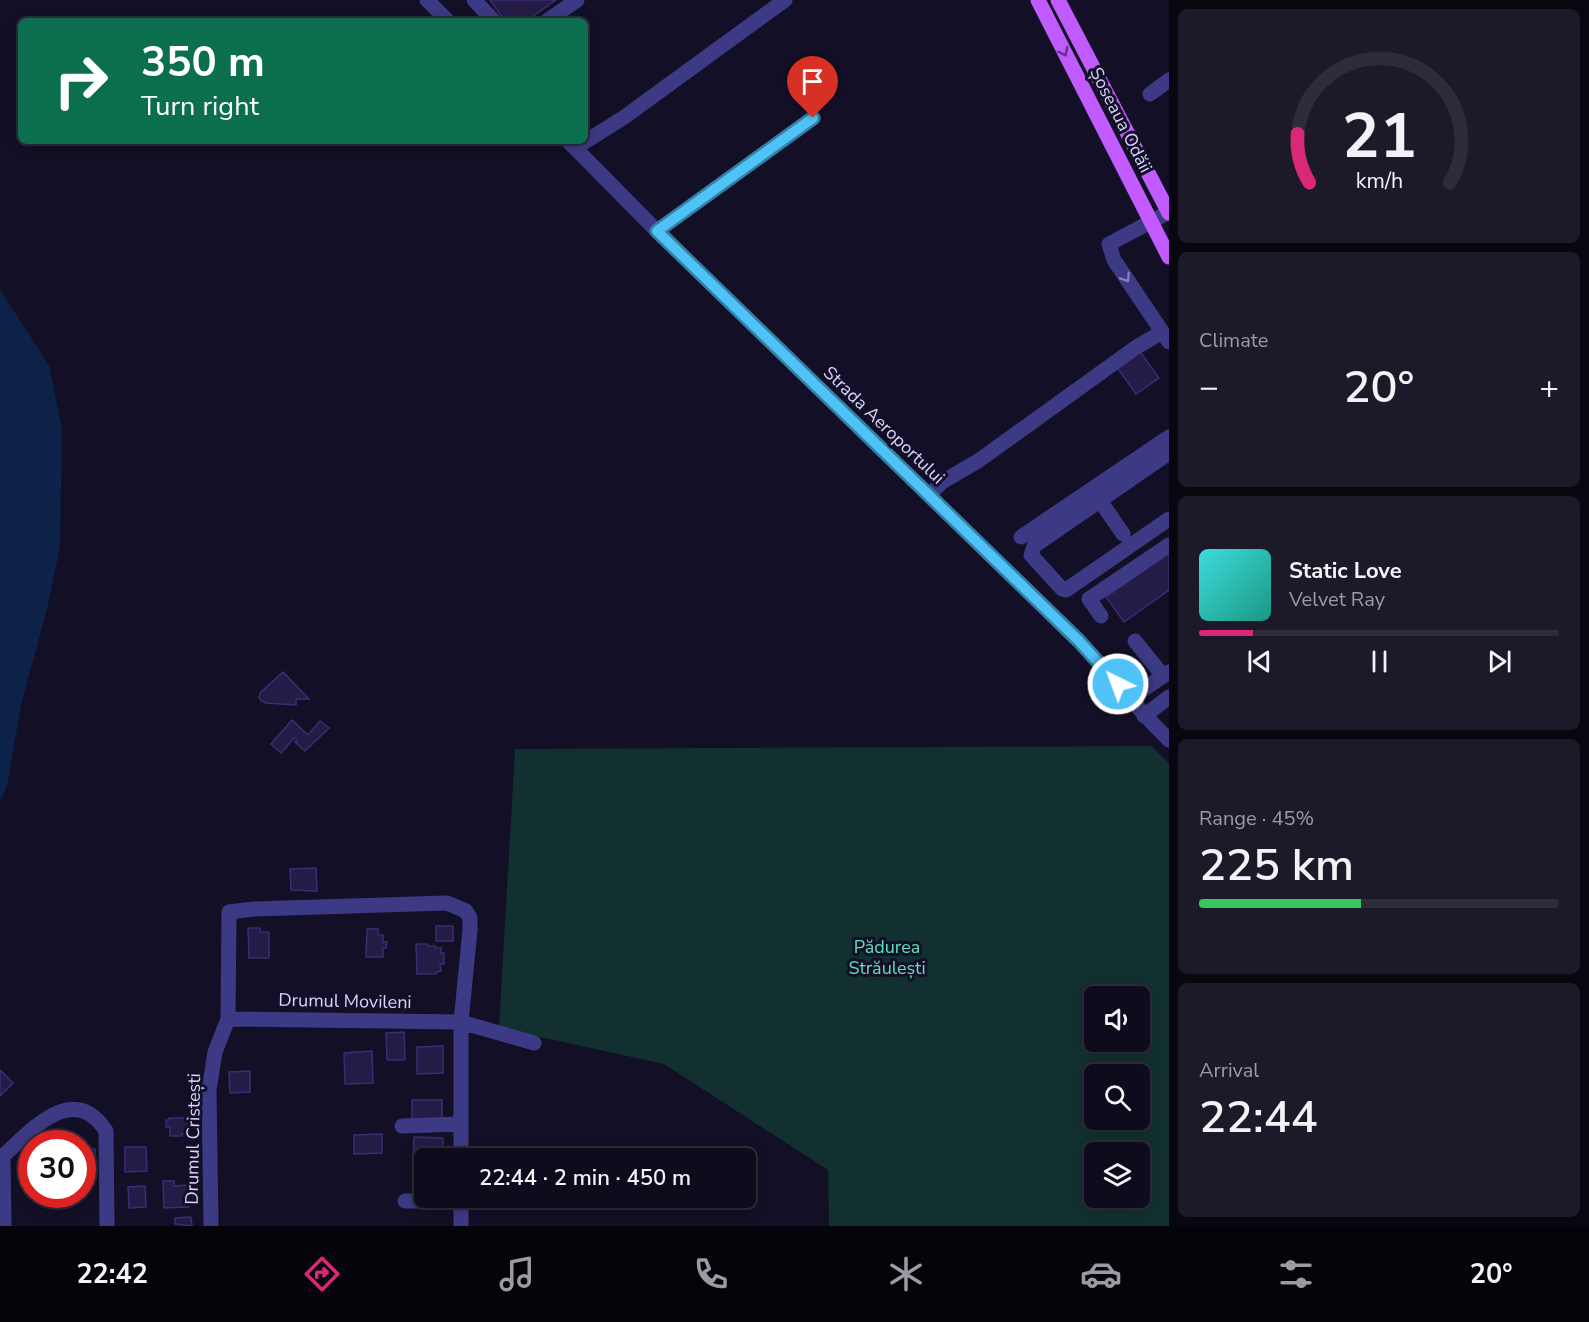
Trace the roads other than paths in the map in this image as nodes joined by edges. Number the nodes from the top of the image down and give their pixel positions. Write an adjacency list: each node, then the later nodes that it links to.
1 (427, 0): 7 (street)
2 (474, 0): 8 (street)
3 (577, 0): 9 (street)
4 (785, 0): 13 (street)
5 (1038, 0): 17 (main road, Șoseaua Odăii, one-way to 17, bridge)
6 (1058, 0): 15 (main road, Șoseaua Odăii, bridge)
7 (445, 18)
8 (491, 18)
9 (551, 18)
10 (1169, 80): 11 (street)
11 (1150, 93)
12 (813, 118): 16 (street)
13 (588, 137)
14 (572, 145): 16 (street, Strada Aeroportului)
15 (1169, 213): 18 (street, one-way to 18)
16 (657, 231): 21 (street, Strada Aeroportului)
17 (1169, 257)
18 (1165, 337): 21 (street)
19 (1169, 437): 25 (street)
20 (1169, 453): 22 (street)
21 (929, 495): 31 (street, Strada Aeroportului)
22 (1099, 499): 23 (street); 24 (street)
23 (1169, 519)
24 (1123, 534)
25 (1021, 537)
26 (1169, 545): 27 (street)
27 (1101, 615)
28 (1135, 641): 29 (street)
29 (1166, 674): 31 (street)
30 (1169, 697): 32 (street)
31 (1131, 698): 32 (street, Strada Aeroportului)
32 (1144, 716): 33 (street, Strada Aeroportului)
33 (1169, 740)
34 (228, 1019): 35 (street, Drumul Movileni); 35 (street, Drumul Cristești); 45 (street, Drumul Cristești)
35 (461, 1022): 36 (street, Drumul Movileni); 37 (street)
36 (534, 1043)
37 (461, 1124): 38 (street); 39 (street)
38 (402, 1126)
39 (461, 1148)
40 (405, 1201): 41 (street)
41 (414, 1201)
42 (461, 1208): 46 (street)
43 (4, 1226): 44 (street)
44 (107, 1226)
45 (211, 1226)
46 (461, 1226)

